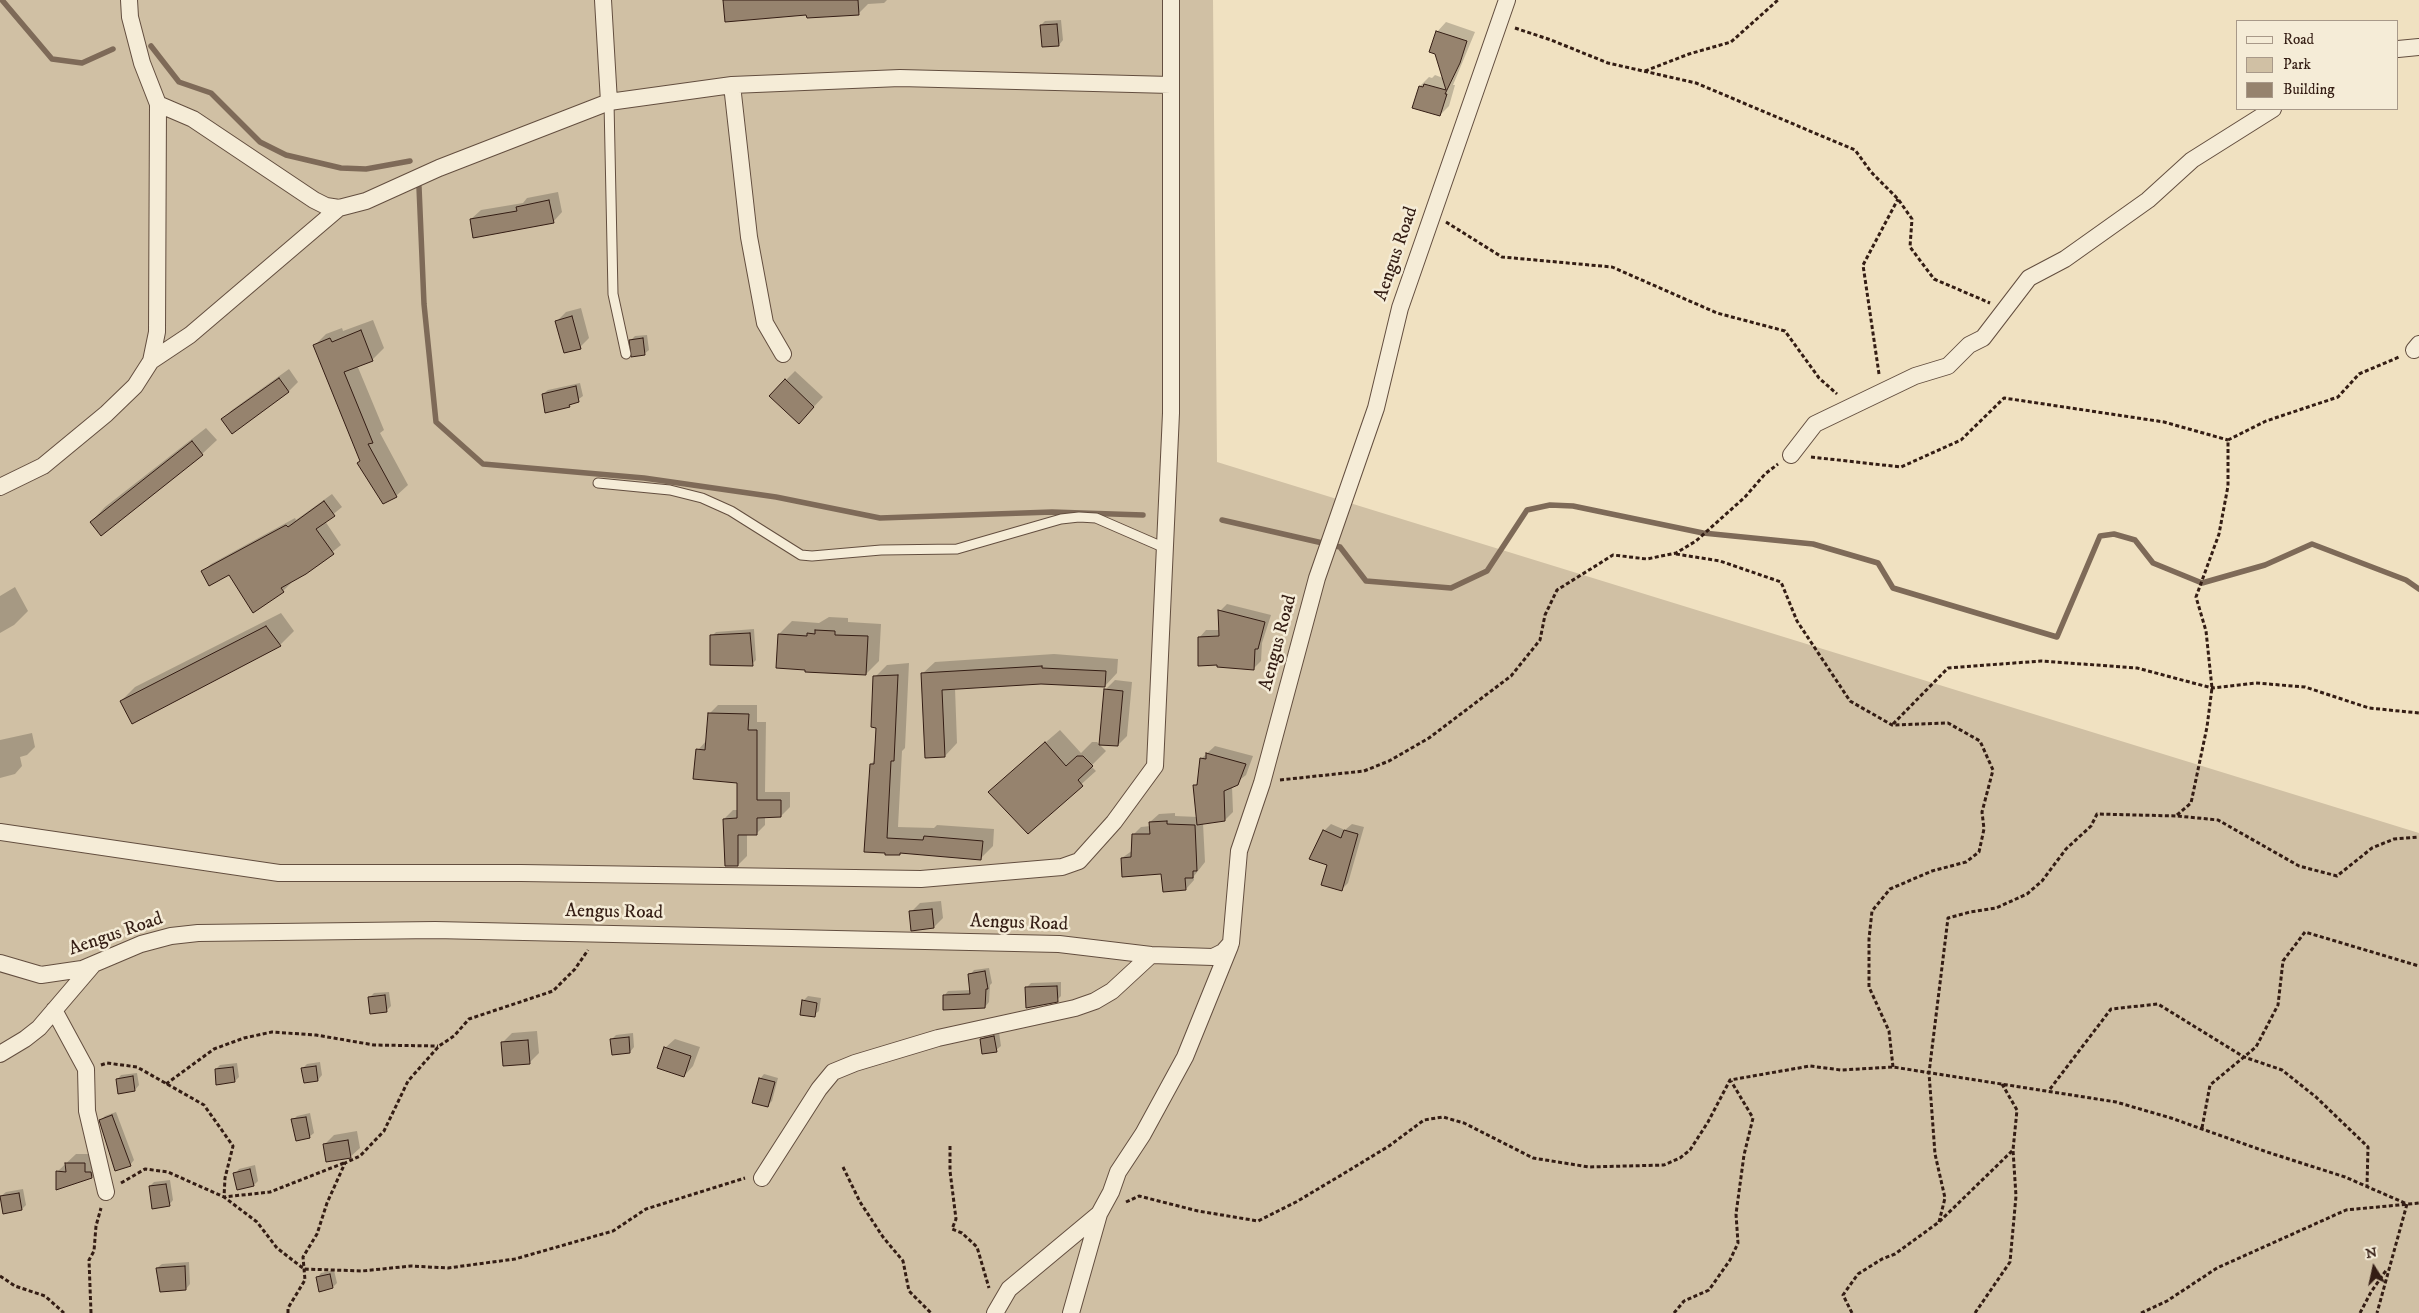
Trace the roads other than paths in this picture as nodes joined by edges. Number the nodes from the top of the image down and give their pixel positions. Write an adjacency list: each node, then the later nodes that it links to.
1 (129, 0): 10 (street)
2 (603, 0): 9 (street)
3 (1171, 0): 8 (street)
4 (1507, 0): 21 (street, Aengus Road)
5 (2419, 47): 6 (street)
6 (2399, 49)
7 (732, 85): 8 (street); 9 (street); 14 (street)
8 (1171, 85): 19 (street)
9 (609, 102): 12 (street); 13 (lane)
10 (158, 104): 12 (street); 15 (street)
11 (2270, 110): 16 (street)
12 (339, 208): 15 (street)
13 (626, 354)
14 (783, 354)
15 (151, 361): 18 (street)
16 (1790, 455)
17 (598, 483): 19 (lane)
18 (0, 487)
19 (1164, 548): 20 (street)
20 (0, 832)
21 (1231, 944): 22 (street, Aengus Road); 29 (street, Aengus Road)
22 (1151, 955): 24 (street, Aengus Road); 27 (street)
23 (0, 963): 24 (street, Aengus Road)
24 (92, 966): 25 (street)
25 (54, 1010): 26 (street); 28 (street)
26 (0, 1054)
27 (762, 1178)
28 (106, 1192)
29 (1099, 1214): 30 (street); 31 (street, Aengus Road)
30 (996, 1311)
31 (1071, 1313)

